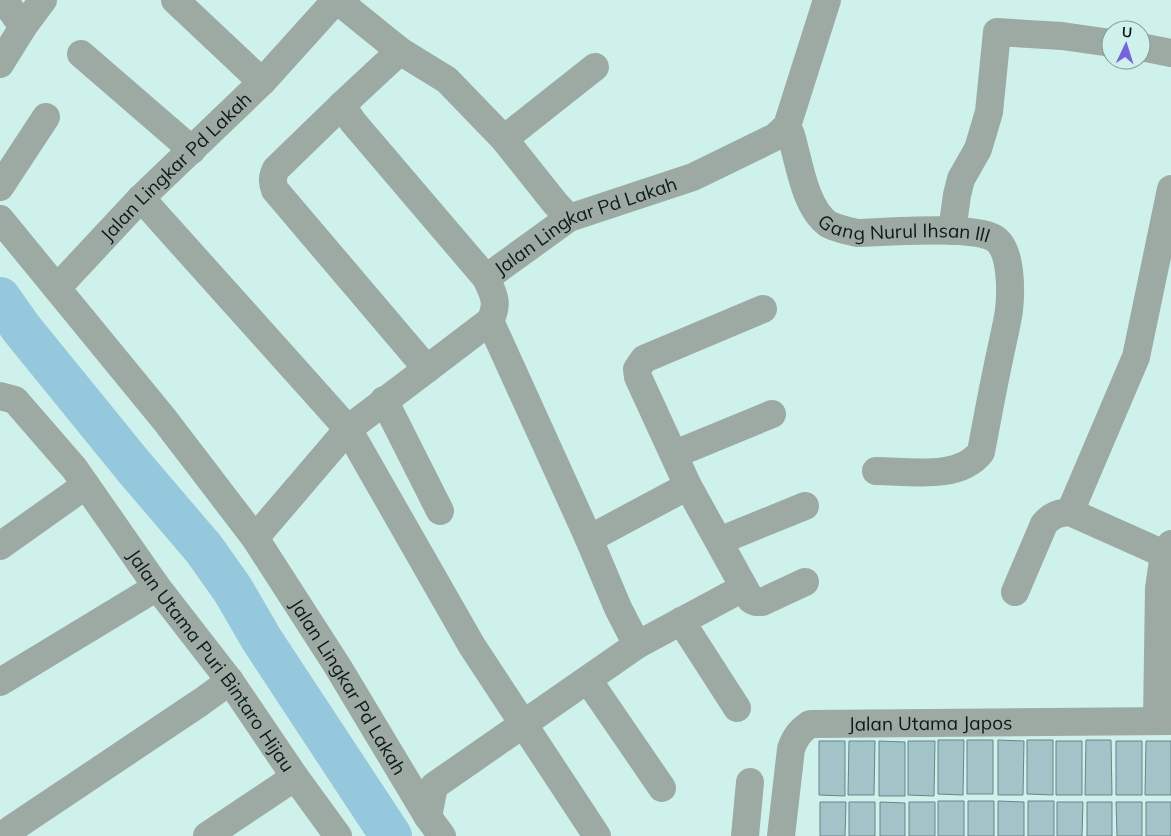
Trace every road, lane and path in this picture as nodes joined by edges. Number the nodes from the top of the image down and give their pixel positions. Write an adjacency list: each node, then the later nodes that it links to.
1 (4, 0): 6 (street)
2 (43, 0): 6 (street)
3 (175, 0): 14 (street)
4 (336, 0): 9 (street, Jalan Lingkar Pd Lakah); 14 (street, Jalan Lingkar Pd Lakah)
5 (827, 0): 17 (street)
6 (23, 27): 12 (street)
7 (1101, 42): 25 (street)
8 (1151, 49): 10 (street)
9 (400, 51): 15 (street); 18 (street, Jalan Lingkar Pd Lakah)
10 (1171, 53)
11 (81, 54): 19 (street)
12 (0, 64)
13 (595, 67): 18 (street)
14 (262, 82): 19 (street, Jalan Lingkar Pd Lakah)
15 (342, 105): 26 (street); 31 (street)
16 (46, 117): 20 (street)
17 (781, 132): 23 (street, Jalan Lingkar Pd Lakah); 25 (street, Gang Nurul Ihsan III)
18 (504, 140): 23 (street, Jalan Lingkar Pd Lakah)
19 (192, 150): 22 (street, Jalan Lingkar Pd Lakah)
20 (0, 187)
21 (1171, 189): 27 (street)
22 (142, 198): 28 (street, Jalan Lingkar Pd Lakah); 35 (street)
23 (562, 211): 26 (street, Jalan Lingkar Pd Lakah)
24 (0, 219): 28 (street, Jalan Lingkar Pd Lakah)
25 (952, 231): 37 (street, Gang Nurul Ihsan III)
26 (486, 278): 30 (street, Jalan Lingkar Pd Lakah)
27 (1161, 287): 42 (street)
28 (57, 288): 43 (street, Jalan Lingkar Pd Lakah)
29 (763, 309): 36 (street)
30 (490, 321): 31 (street); 44 (street)
31 (427, 369): 33 (street)
32 (0, 396): 38 (street, Jalan Utama Puri Bintaro Hijau)
33 (384, 400): 35 (street); 41 (street)
34 (772, 414): 36 (street)
35 (348, 429): 43 (street); 59 (street)
36 (675, 454): 39 (street)
37 (876, 471)
38 (86, 485): 46 (street); 49 (street, Jalan Utama Puri Bintaro Hijau)
39 (688, 486): 44 (street); 45 (street)
40 (805, 506): 45 (street)
41 (440, 511)
42 (1070, 512): 47 (street); 51 (street)
43 (255, 538): 63 (street, Jalan Lingkar Pd Lakah)
44 (589, 539): 53 (street)
45 (719, 541): 50 (street)
46 (0, 546)
47 (1168, 549): 58 (street)
48 (805, 582): 50 (street)
49 (158, 587): 55 (street, Jalan Utama Puri Bintaro Hijau); 56 (street)
50 (743, 588): 52 (street)
51 (1015, 592)
52 (681, 622): 53 (street); 57 (street)
53 (637, 645): 54 (street)
54 (588, 680): 59 (street); 62 (street)
55 (230, 681): 60 (street, Jalan Utama Puri Bintaro Hijau); 64 (street)
56 (0, 682)
57 (737, 708)
58 (1164, 721): 69 (street, Jalan Utama Japos)
59 (523, 725): 63 (street); 67 (street)
60 (295, 777): 65 (street); 66 (street, Jalan Utama Puri Bintaro Hijau)
61 (750, 782): 68 (street)
62 (662, 788)
63 (435, 826)
64 (10, 836)
65 (207, 836)
66 (338, 836)
67 (597, 836)
68 (745, 836)
69 (781, 836)

